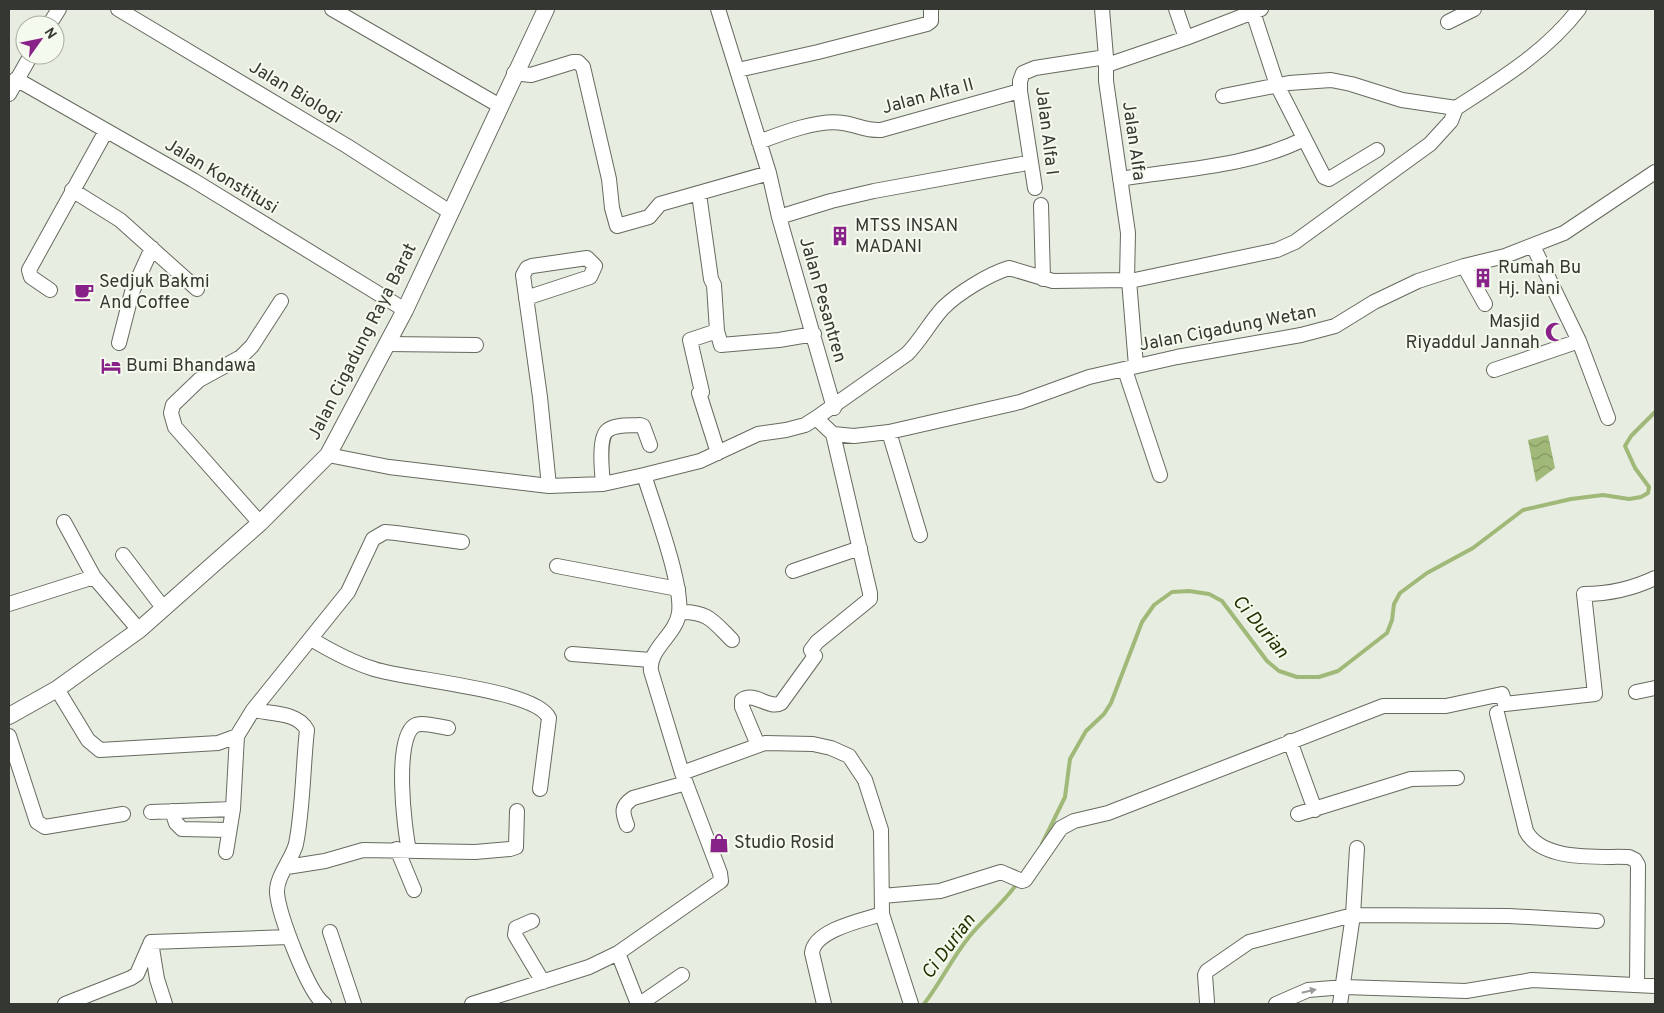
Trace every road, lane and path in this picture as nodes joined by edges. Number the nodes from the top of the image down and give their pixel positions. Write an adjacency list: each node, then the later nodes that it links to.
1 (118, 9): 36 (street, Jalan Biologi)
2 (332, 9): 22 (street)
3 (546, 9): 16 (street, Jalan Cigadung Raya Barat)
4 (718, 9): 15 (street, Jalan Pesantren)
5 (931, 9): 15 (street)
6 (1102, 9): 13 (street, Jalan Alfa)
7 (1176, 9): 12 (street)
8 (1474, 9): 11 (street)
9 (1579, 9): 23 (street)
10 (1256, 10): 12 (street); 18 (street)
11 (1448, 22)
12 (1186, 38): 13 (street)
13 (1106, 61): 19 (street, Jalan Alfa I); 31 (street, Jalan Alfa)
14 (24, 65): 17 (street)
15 (738, 70): 26 (street, Jalan Pesantren)
16 (514, 73): 22 (street, Jalan Cigadung Raya Barat); 34 (street)
17 (16, 79): 20 (street); 24 (street, Jalan Konstitusi)
18 (1277, 85): 21 (street); 23 (street); 25 (street)
19 (1020, 91): 26 (street, Jalan Alfa II); 32 (street, Jalan Alfa I)
20 (9, 94)
21 (1222, 96)
22 (500, 106): 36 (street, Jalan Cigadung Raya Barat)
23 (1456, 108): 42 (street)
24 (106, 131): 33 (street); 48 (street, Jalan Konstitusi)
25 (1304, 139): 27 (street); 31 (street)
26 (759, 142): 30 (street, Jalan Pesantren)
27 (1377, 150)
28 (1022, 164): 37 (street)
29 (1655, 172): 38 (street, Jalan Cigadung Wetan)
30 (769, 173): 34 (street); 37 (street, Jalan Pesantren)
31 (1120, 179): 42 (street, Jalan Alfa)
32 (1034, 188)
33 (72, 190): 39 (street); 44 (street)
34 (699, 194): 49 (street)
35 (1041, 205): 41 (street)
36 (450, 212): 48 (street, Jalan Cigadung Raya Barat)
37 (779, 217): 50 (street, Jalan Pesantren)
38 (1533, 246): 40 (street, Jalan Cigadung Wetan); 51 (street)
39 (152, 248): 43 (street); 52 (street)
40 (1464, 266): 47 (street); 55 (street, Jalan Cigadung Wetan)
41 (1043, 278): 42 (street); 57 (street)
42 (1129, 280): 55 (street, Jalan Alfa)
43 (197, 289)
44 (50, 290)
45 (526, 298): 45 (street); 68 (street)
46 (281, 301): 70 (street)
47 (1485, 304)
48 (405, 310): 53 (street, Jalan Cigadung Raya Barat)
49 (718, 332): 50 (street); 63 (street)
50 (814, 334): 57 (street, Jalan Pesantren)
51 (1579, 341): 56 (street); 59 (street)
52 (119, 343)
53 (386, 344): 54 (street); 64 (street, Jalan Cigadung Raya Barat)
54 (476, 345)
55 (1130, 368): 60 (street, Jalan Cigadung Wetan); 66 (street, Jalan Alfa)
56 (1494, 370)
57 (834, 408): 58 (street)
58 (816, 418): 61 (street); 63 (street)
59 (1608, 418)
60 (889, 432): 61 (street, Jalan Cigadung Wetan); 71 (street)
61 (833, 434): 73 (street)
62 (650, 444): 67 (street)
63 (718, 453): 65 (street)
64 (328, 455): 68 (street); 70 (street, Jalan Cigadung Raya Barat)
65 (644, 475): 67 (street); 79 (street)
66 (1160, 475)
67 (603, 484): 68 (street)
68 (549, 486)
69 (64, 522): 77 (street)
70 (260, 523): 81 (street, Jalan Cigadung Raya Barat)
71 (920, 535)
72 (462, 542): 84 (street)
73 (860, 548): 76 (street); 98 (street)
74 (123, 555): 81 (street)
75 (557, 566): 79 (street)
76 (793, 571)
77 (94, 577): 80 (street); 83 (street)
78 (1655, 578): 97 (street)
79 (678, 589): 82 (street)
80 (9, 604)
81 (164, 609): 83 (street, Jalan Cigadung Raya Barat)
82 (679, 612): 85 (street); 87 (street)
83 (139, 630): 89 (street, Jalan Cigadung Raya Barat)
84 (312, 639): 91 (street); 101 (street)
85 (732, 640)
86 (572, 654): 87 (street)
87 (651, 660): 99 (street)
88 (1655, 688): 90 (street)
89 (57, 689): 93 (street, Jalan Cigadung Raya Barat); 96 (street)
90 (1636, 692)
91 (253, 710): 96 (street); 114 (street)
92 (1497, 713): 127 (street)
93 (9, 716)
94 (448, 728): 112 (street)
95 (9, 736): 107 (street)
96 (237, 736): 102 (street)
97 (1290, 741): 103 (street); 116 (street)
98 (758, 745): 99 (street); 116 (street)
99 (684, 778): 109 (street); 124 (street)
100 (1457, 778): 103 (street)
101 (540, 790)
102 (233, 809): 104 (street); 110 (street)
103 (1315, 810): 108 (street)
104 (172, 811): 106 (street); 110 (street)
105 (517, 811): 112 (street)
106 (151, 812)
107 (122, 814)
108 (1298, 814)
109 (627, 825)
110 (228, 830): 113 (street)
111 (1357, 848): 118 (street)
112 (403, 850): 114 (street); 115 (street)
113 (226, 852)
114 (287, 867): 122 (street)
115 (414, 890)
116 (882, 896): 117 (street)
117 (882, 914): 137 (street); 138 (street)
118 (1353, 915): 120 (street); 129 (street); 130 (street)
119 (532, 921): 126 (street)
120 (1597, 921)
121 (330, 932): 134 (street)
122 (289, 936): 123 (street); 133 (street)
123 (151, 942): 131 (street); 132 (street)
124 (618, 953): 126 (street); 136 (street)
125 (682, 975): 136 (street)
126 (543, 982): 135 (street)
127 (1637, 985): 128 (street); 129 (street)
128 (1655, 986)
129 (1344, 988): 139 (street, one-way to 129); 140 (street)
130 (1207, 1002)
131 (65, 1004)
132 (165, 1004)
133 (324, 1004)
134 (354, 1004)
135 (472, 1004)
136 (639, 1004)
137 (824, 1004)
138 (911, 1004)
139 (1276, 1004)
140 (1340, 1004)

